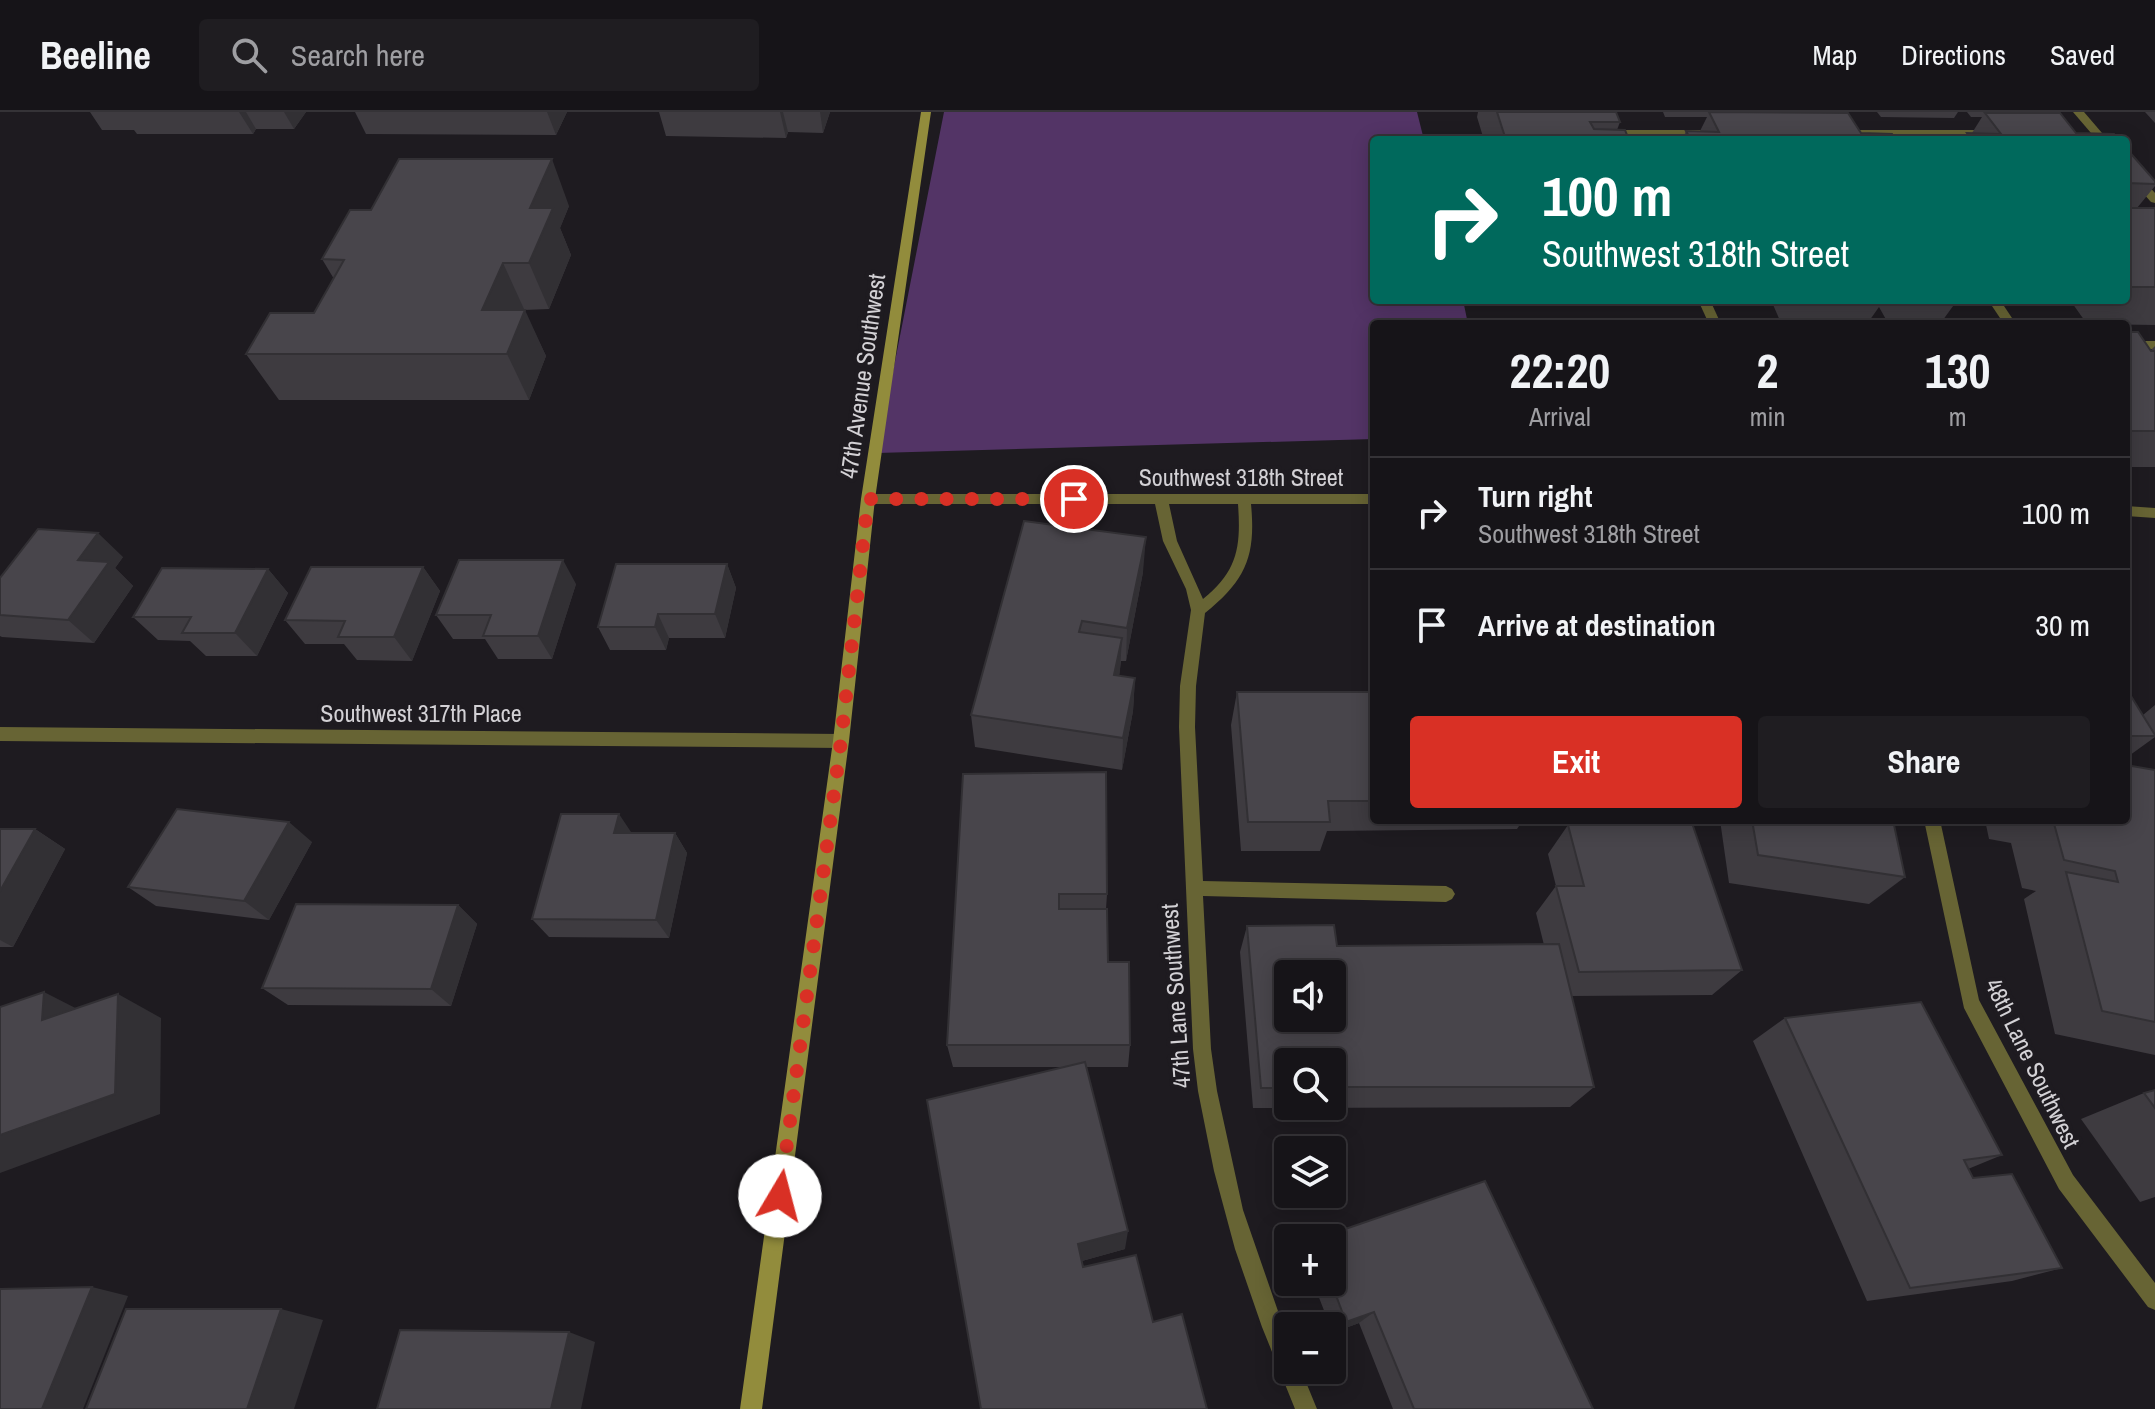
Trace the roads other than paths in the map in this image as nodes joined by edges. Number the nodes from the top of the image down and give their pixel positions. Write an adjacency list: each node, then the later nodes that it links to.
1 (926, 112): 14 (main road, 47th Avenue Southwest)
2 (2078, 112): 9 (street)
3 (1830, 129): 6 (street)
4 (1622, 132): 5 (street)
5 (1712, 133)
6 (1847, 133): 7 (street); 8 (street)
7 (2012, 133)
8 (1855, 136)
9 (2099, 136)
10 (2130, 172): 11 (street)
11 (2155, 200)
12 (2130, 345): 13 (street)
13 (2155, 345)
14 (868, 499): 15 (street, Southwest 318th Street); 22 (main road, 47th Avenue Southwest)
15 (1161, 499): 16 (street, Southwest 318th Street); 20 (street, 47th Lane Southwest)
16 (1244, 499): 17 (street, Southwest 318th Street); 20 (street)
17 (1370, 499)
18 (2130, 511): 19 (street)
19 (2155, 513)
20 (1198, 610): 24 (street, 47th Lane Southwest)
21 (0, 734): 22 (street, Southwest 317th Place)
22 (841, 741): 29 (main road, 47th Avenue Southwest)
23 (1933, 824): 26 (street, 48th Lane Southwest)
24 (1194, 888): 25 (street); 27 (street, 47th Lane Southwest)
25 (1446, 894)
26 (2155, 1300)
27 (1274, 1328)
28 (1296, 1384): 30 (street, 47th Lane Southwest)
29 (751, 1409)
30 (1306, 1409)

